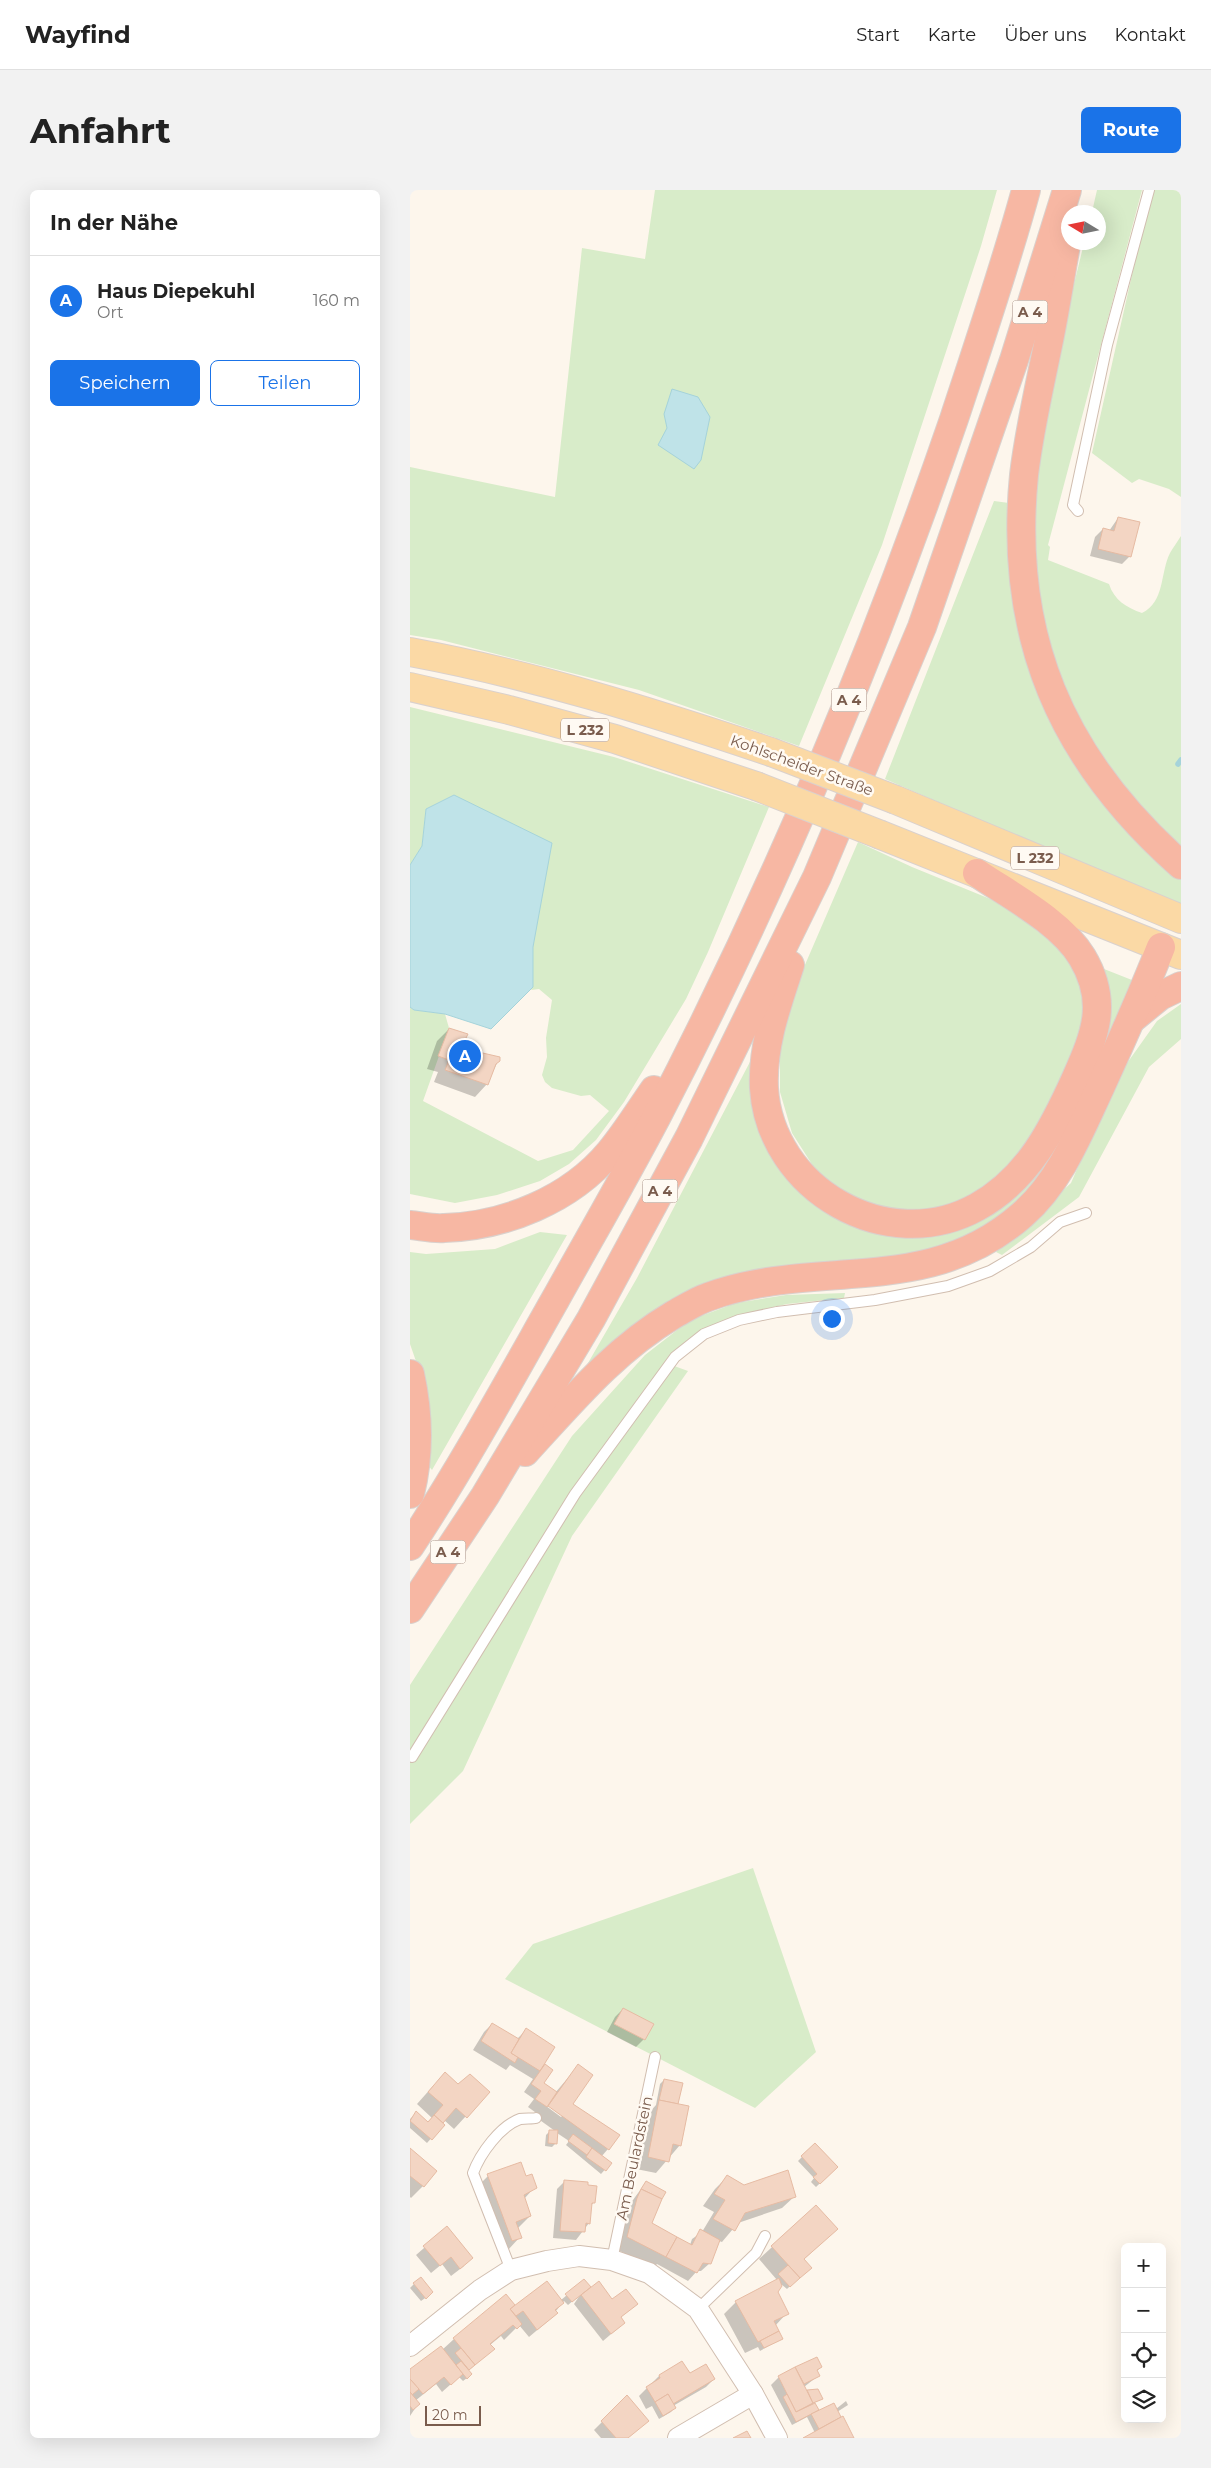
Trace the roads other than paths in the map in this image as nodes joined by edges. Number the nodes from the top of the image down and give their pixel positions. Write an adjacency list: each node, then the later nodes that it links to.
1 (1026, 190): 17 (highway, A 4)
2 (1067, 190): 12 (highway, A 4)
3 (1075, 190): 5 (highway)
4 (1149, 190): 7 (lane)
5 (1072, 205)
6 (1064, 250): 10 (highway)
7 (1078, 511)
8 (410, 652): 13 (main road, Kohlscheider Straße / L 232, bridge)
9 (410, 687): 11 (main road, L 232, bridge)
10 (1181, 865)
11 (977, 873): 12 (highway); 14 (main road, L 232)
12 (817, 877): 22 (highway, A 4)
13 (1177, 918): 14 (main road)
14 (1171, 951): 16 (highway)
15 (1181, 986): 16 (highway)
16 (1132, 1019): 22 (highway)
17 (703, 1021): 19 (highway); 23 (highway, A 4)
18 (1086, 1213): 25 (lane)
19 (410, 1225)
20 (410, 1374): 21 (highway)
21 (410, 1494)
22 (486, 1496): 24 (highway, A 4)
23 (410, 1546)
24 (410, 1609)
25 (411, 1757)
26 (655, 2057): 29 (lane, Am Beulardstein)
27 (536, 2118): 30 (lane)
28 (765, 2236): 31 (lane)
29 (612, 2260): 30 (street); 31 (street)
30 (511, 2270): 32 (street)
31 (698, 2309): 33 (street)
32 (410, 2346)
33 (753, 2394): 34 (street); 35 (street)
34 (678, 2438)
35 (777, 2438)

